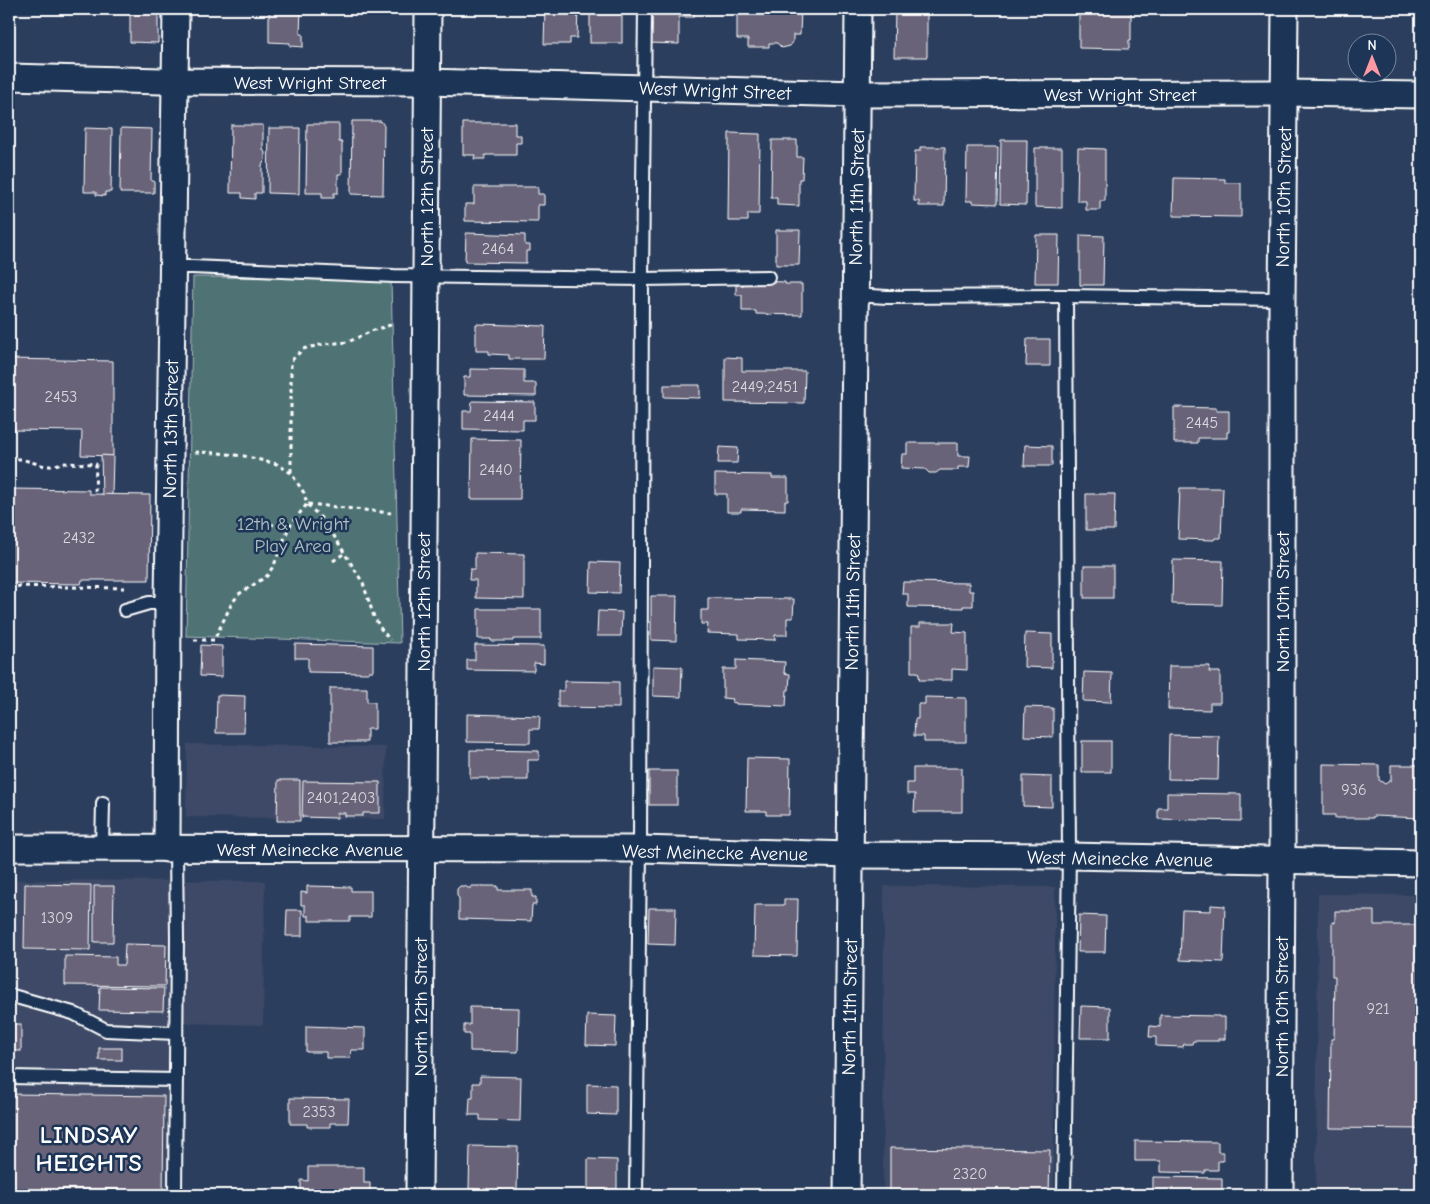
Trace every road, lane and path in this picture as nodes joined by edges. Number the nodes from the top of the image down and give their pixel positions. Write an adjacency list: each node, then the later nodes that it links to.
1 (176, 9): 7 (street, North 13th Street)
2 (428, 9): 8 (street, North 12th Street)
3 (645, 9): 9 (lane)
4 (858, 9): 11 (street, North 11th Street)
5 (1285, 9): 10 (street, North 10th Street)
6 (9, 77): 7 (street, West Wright Street)
7 (176, 81): 8 (street, West Wright Street); 13 (street, North 13th Street)
8 (427, 82): 9 (street, West Wright Street); 14 (street, North 12th Street)
9 (644, 88): 11 (street, West Wright Street); 16 (lane)
10 (1284, 93): 11 (street, West Wright Street); 12 (street, West Wright Street); 19 (street, North 10th Street)
11 (857, 94): 17 (street, North 11th Street)
12 (1421, 95)
13 (173, 267): 14 (lane); 33 (street, North 13th Street)
14 (425, 276): 16 (lane); 41 (street, North 12th Street)
15 (768, 277): 16 (lane)
16 (642, 279): 42 (lane)
17 (855, 295): 18 (lane); 43 (street, North 11th Street)
18 (1066, 296): 19 (lane); 44 (lane)
19 (1282, 299): 45 (street, North 10th Street)
20 (394, 324): 23 (path)
21 (187, 452): 23 (path)
22 (9, 459): 24 (path)
23 (292, 473): 25 (path)
24 (95, 495)
25 (307, 504): 26 (path); 28 (path); 29 (path)
26 (391, 512)
27 (262, 524): 28 (path)
28 (289, 527): 35 (path)
29 (345, 553): 30 (path); 36 (path)
30 (332, 561)
31 (9, 586): 32 (path)
32 (128, 588)
33 (168, 603): 34 (lane); 40 (street, North 13th Street)
34 (125, 610)
35 (186, 640)
36 (390, 640)
37 (103, 803): 39 (lane)
38 (9, 848): 39 (street, West Meinecke Avenue)
39 (102, 848): 40 (street, West Meinecke Avenue)
40 (171, 849): 41 (street, West Meinecke Avenue); 48 (lane)
41 (421, 850): 42 (street, West Meinecke Avenue); 52 (street, North 12th Street)
42 (640, 850): 43 (street, West Meinecke Avenue); 53 (lane)
43 (850, 855): 44 (street, West Meinecke Avenue); 54 (street, North 11th Street)
44 (1069, 856): 45 (street, West Meinecke Avenue); 55 (lane)
45 (1282, 861): 46 (street, West Meinecke Avenue); 56 (street, North 10th Street)
46 (1421, 863)
47 (9, 995): 48 (lane)
48 (176, 1033): 50 (lane)
49 (9, 1077): 50 (lane)
50 (176, 1080): 51 (lane)
51 (175, 1195)
52 (419, 1195)
53 (636, 1195)
54 (848, 1195)
55 (1064, 1195)
56 (1280, 1195)

